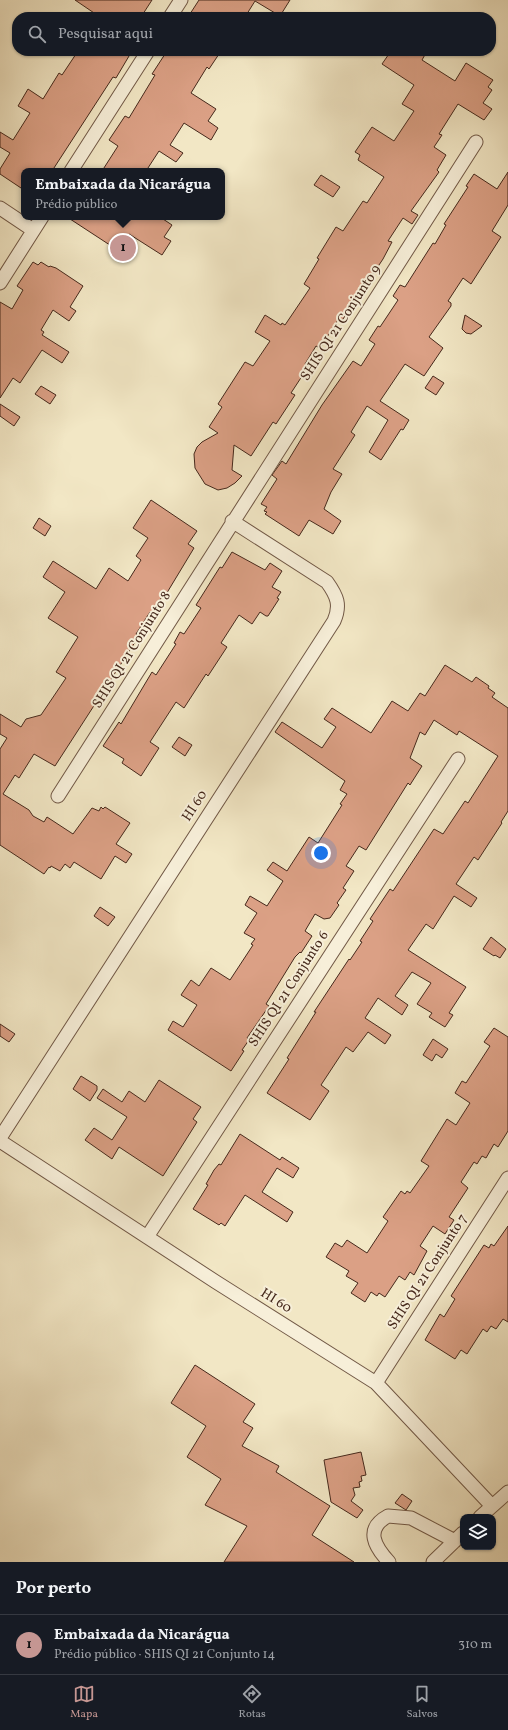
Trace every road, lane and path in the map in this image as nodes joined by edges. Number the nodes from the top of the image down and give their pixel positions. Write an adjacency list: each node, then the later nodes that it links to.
1 (181, 0): 2 (street)
2 (173, 12)
3 (145, 56): 5 (street)
4 (476, 142): 10 (street, SHIS QI 21 Conjunto 9)
5 (73, 168)
6 (0, 208): 8 (street)
7 (40, 220): 8 (street)
8 (33, 230): 9 (street)
9 (0, 283)
10 (232, 521): 12 (street, SHIS QI 21 Conjunto 8); 13 (street, HI 60)
11 (458, 759): 15 (street, SHIS QI 21 Conjunto 6)
12 (58, 796)
13 (0, 1140): 15 (street, HI 60)
14 (508, 1178): 16 (street, SHIS QI 21 Conjunto 7)
15 (147, 1237): 16 (street, HI 60)
16 (376, 1383): 18 (street, HI 60)
17 (508, 1492): 18 (street)
18 (492, 1506): 19 (street)
19 (483, 1514)
20 (459, 1537): 21 (street); 22 (street)
21 (389, 1562)
22 (433, 1562)

